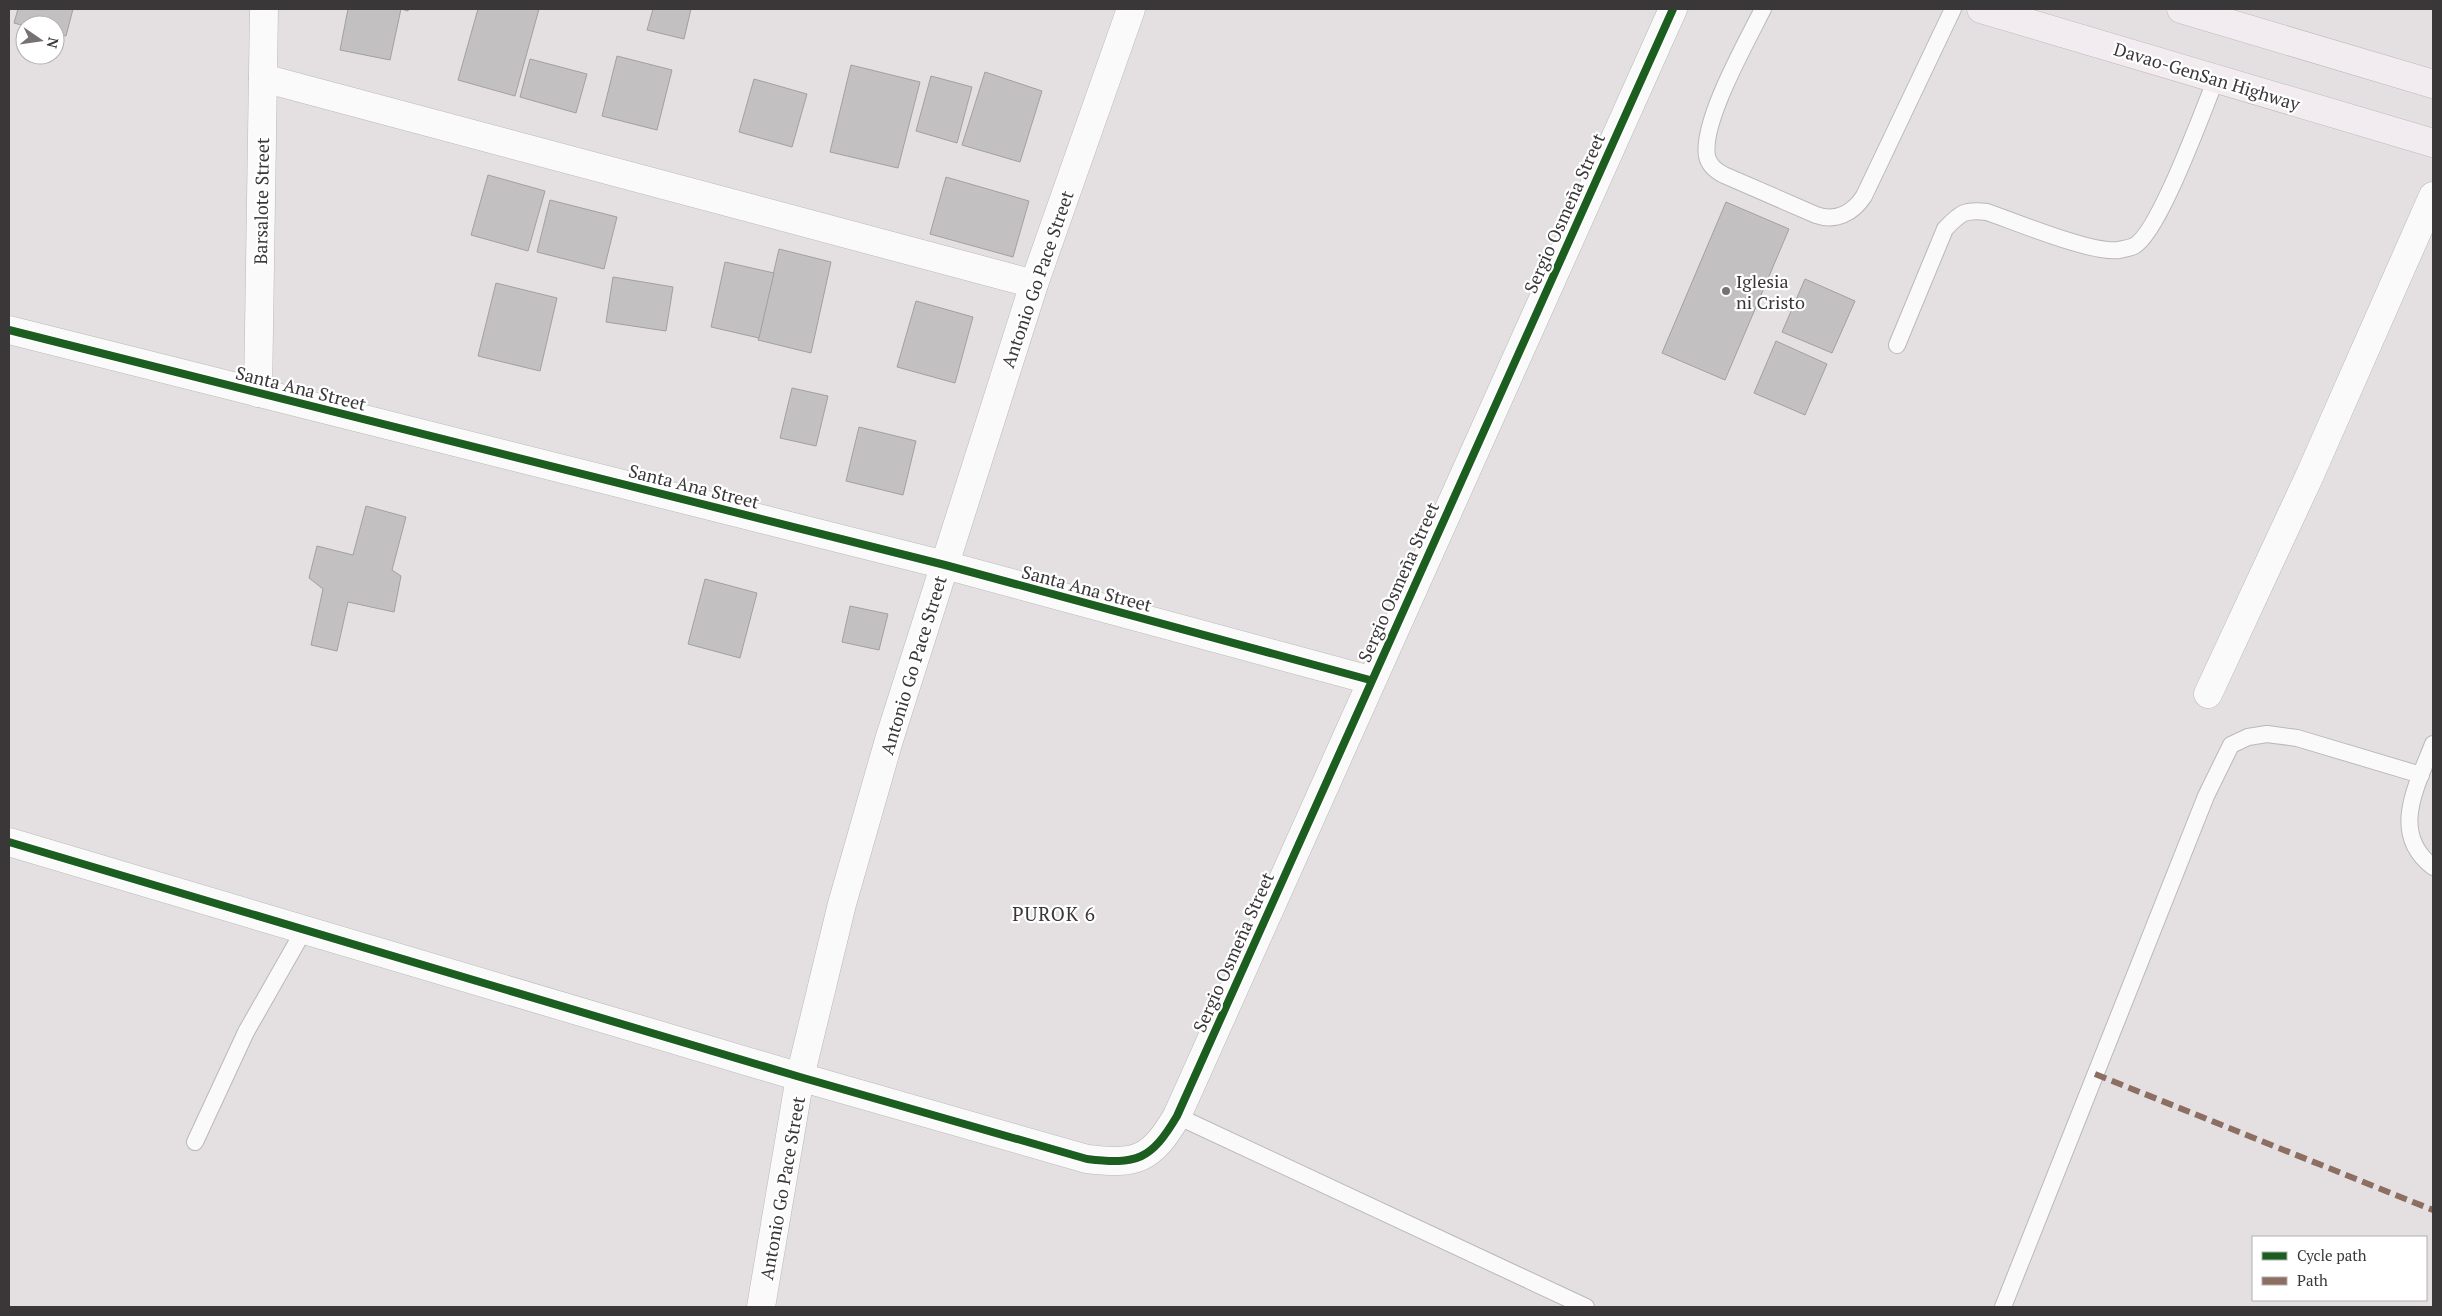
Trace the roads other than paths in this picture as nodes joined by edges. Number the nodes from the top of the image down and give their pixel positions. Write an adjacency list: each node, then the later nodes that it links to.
1 (264, 9): 8 (street, Barsalote Street)
2 (1131, 9): 13 (street, Antonio Go Pace Street)
3 (1673, 9): 18 (street, Sergio Osmeña Street)
4 (1763, 9): 5 (lane)
5 (1953, 9)
6 (1981, 9): 9 (highway, Davao-GenSan Highway)
7 (2181, 9): 10 (highway)
8 (263, 78): 13 (street); 16 (street, Barsalote Street)
9 (2216, 79): 11 (highway, Davao-GenSan Highway); 15 (lane)
10 (2433, 84)
11 (2433, 143)
12 (2433, 196): 19 (street)
13 (1034, 284): 17 (street, Antonio Go Pace Street)
14 (9, 330): 16 (street, Santa Ana Street)
15 (1897, 345)
16 (258, 392): 17 (street, Santa Ana Street)
17 (944, 565): 18 (street, Santa Ana Street); 25 (street, Antonio Go Pace Street)
18 (1370, 680): 26 (street, Sergio Osmeña Street)
19 (2208, 694)
20 (2433, 744): 21 (lane)
21 (2421, 775): 23 (lane); 30 (lane)
22 (9, 842): 24 (street)
23 (2433, 867)
24 (304, 930): 25 (street); 27 (lane)
25 (800, 1077): 26 (street, Sergio Osmeña Street); 28 (street, Antonio Go Pace Street)
26 (1177, 1116): 29 (lane)
27 (195, 1142)
28 (761, 1307)
29 (1586, 1307)
30 (2003, 1307)

